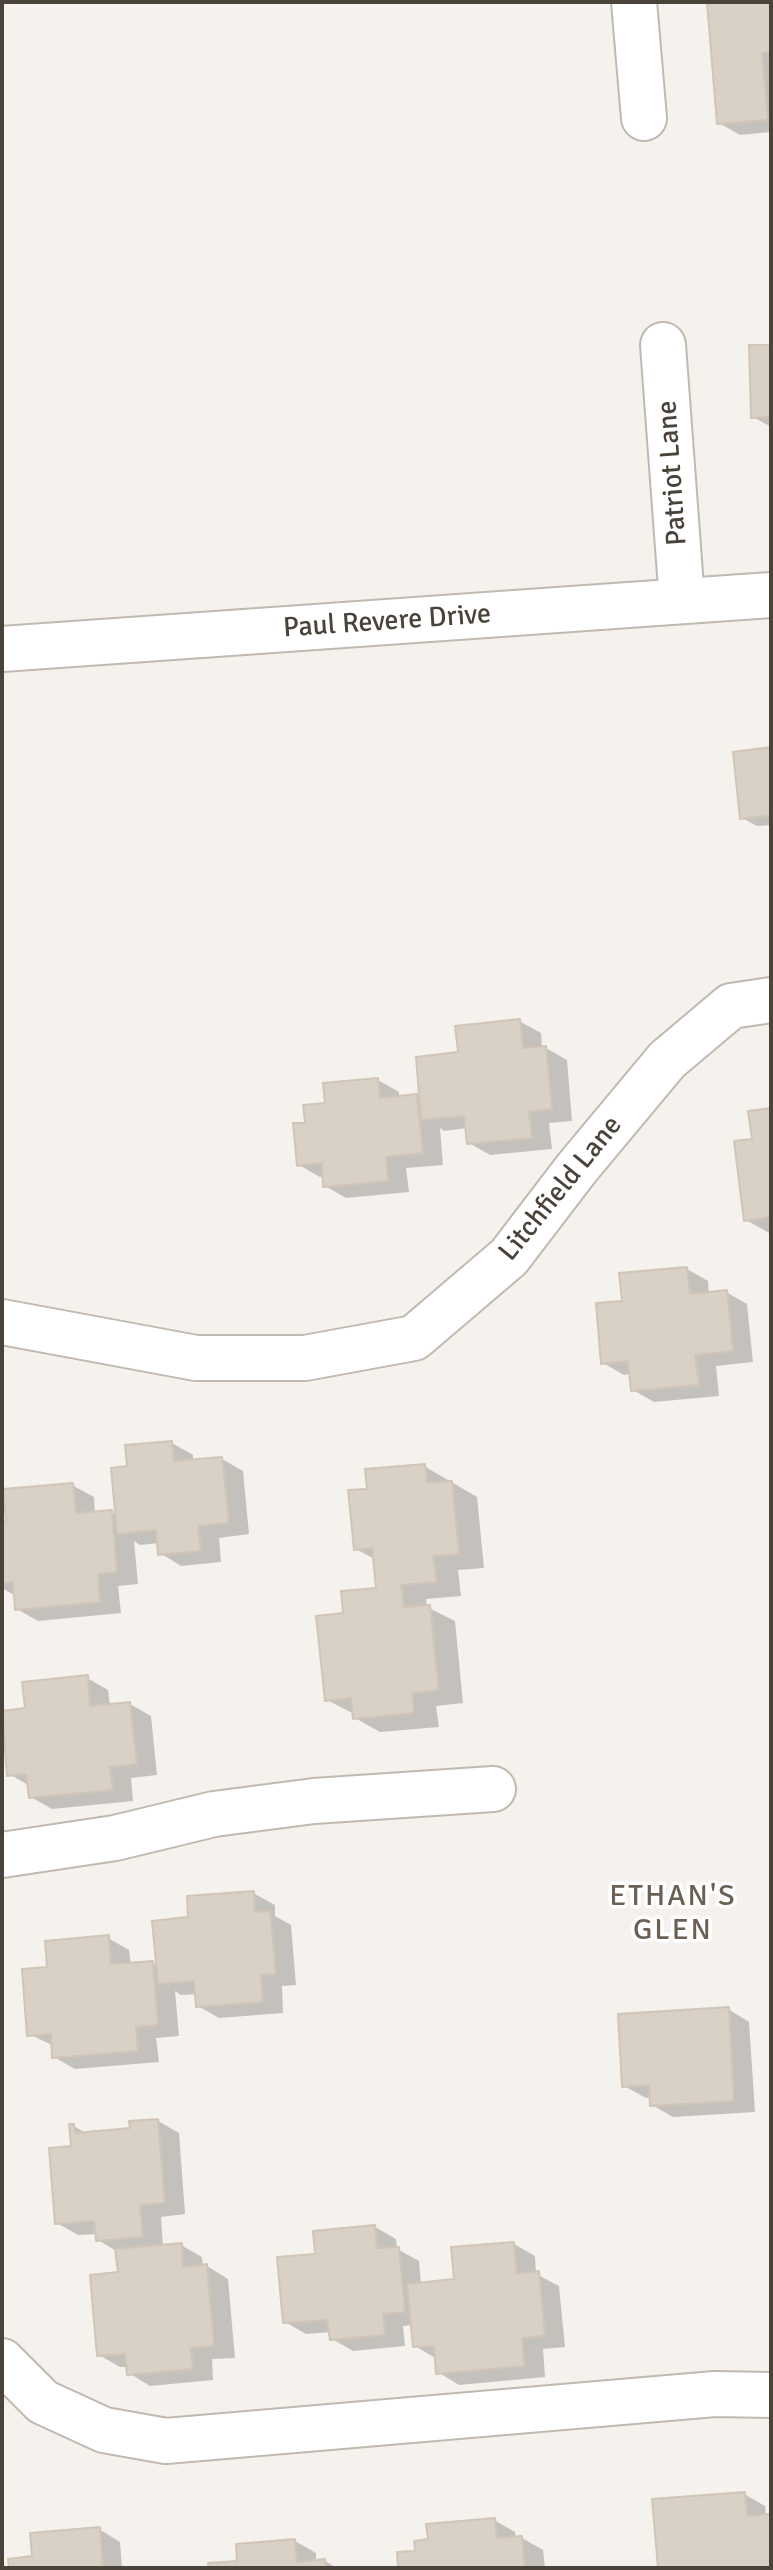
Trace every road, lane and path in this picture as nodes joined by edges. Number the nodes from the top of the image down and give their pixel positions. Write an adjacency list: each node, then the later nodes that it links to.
1 (634, 2): 2 (street)
2 (644, 118)
3 (663, 345): 5 (street, Patriot Lane)
4 (771, 595): 5 (street, Paul Revere Drive)
5 (682, 601): 6 (street, Paul Revere Drive)
6 (2, 649)
7 (771, 1000): 8 (street, Litchfield Lane)
8 (2, 1322)
9 (493, 1789): 10 (street)
10 (2, 1855)
11 (2, 2361): 12 (street)
12 (771, 2395)

